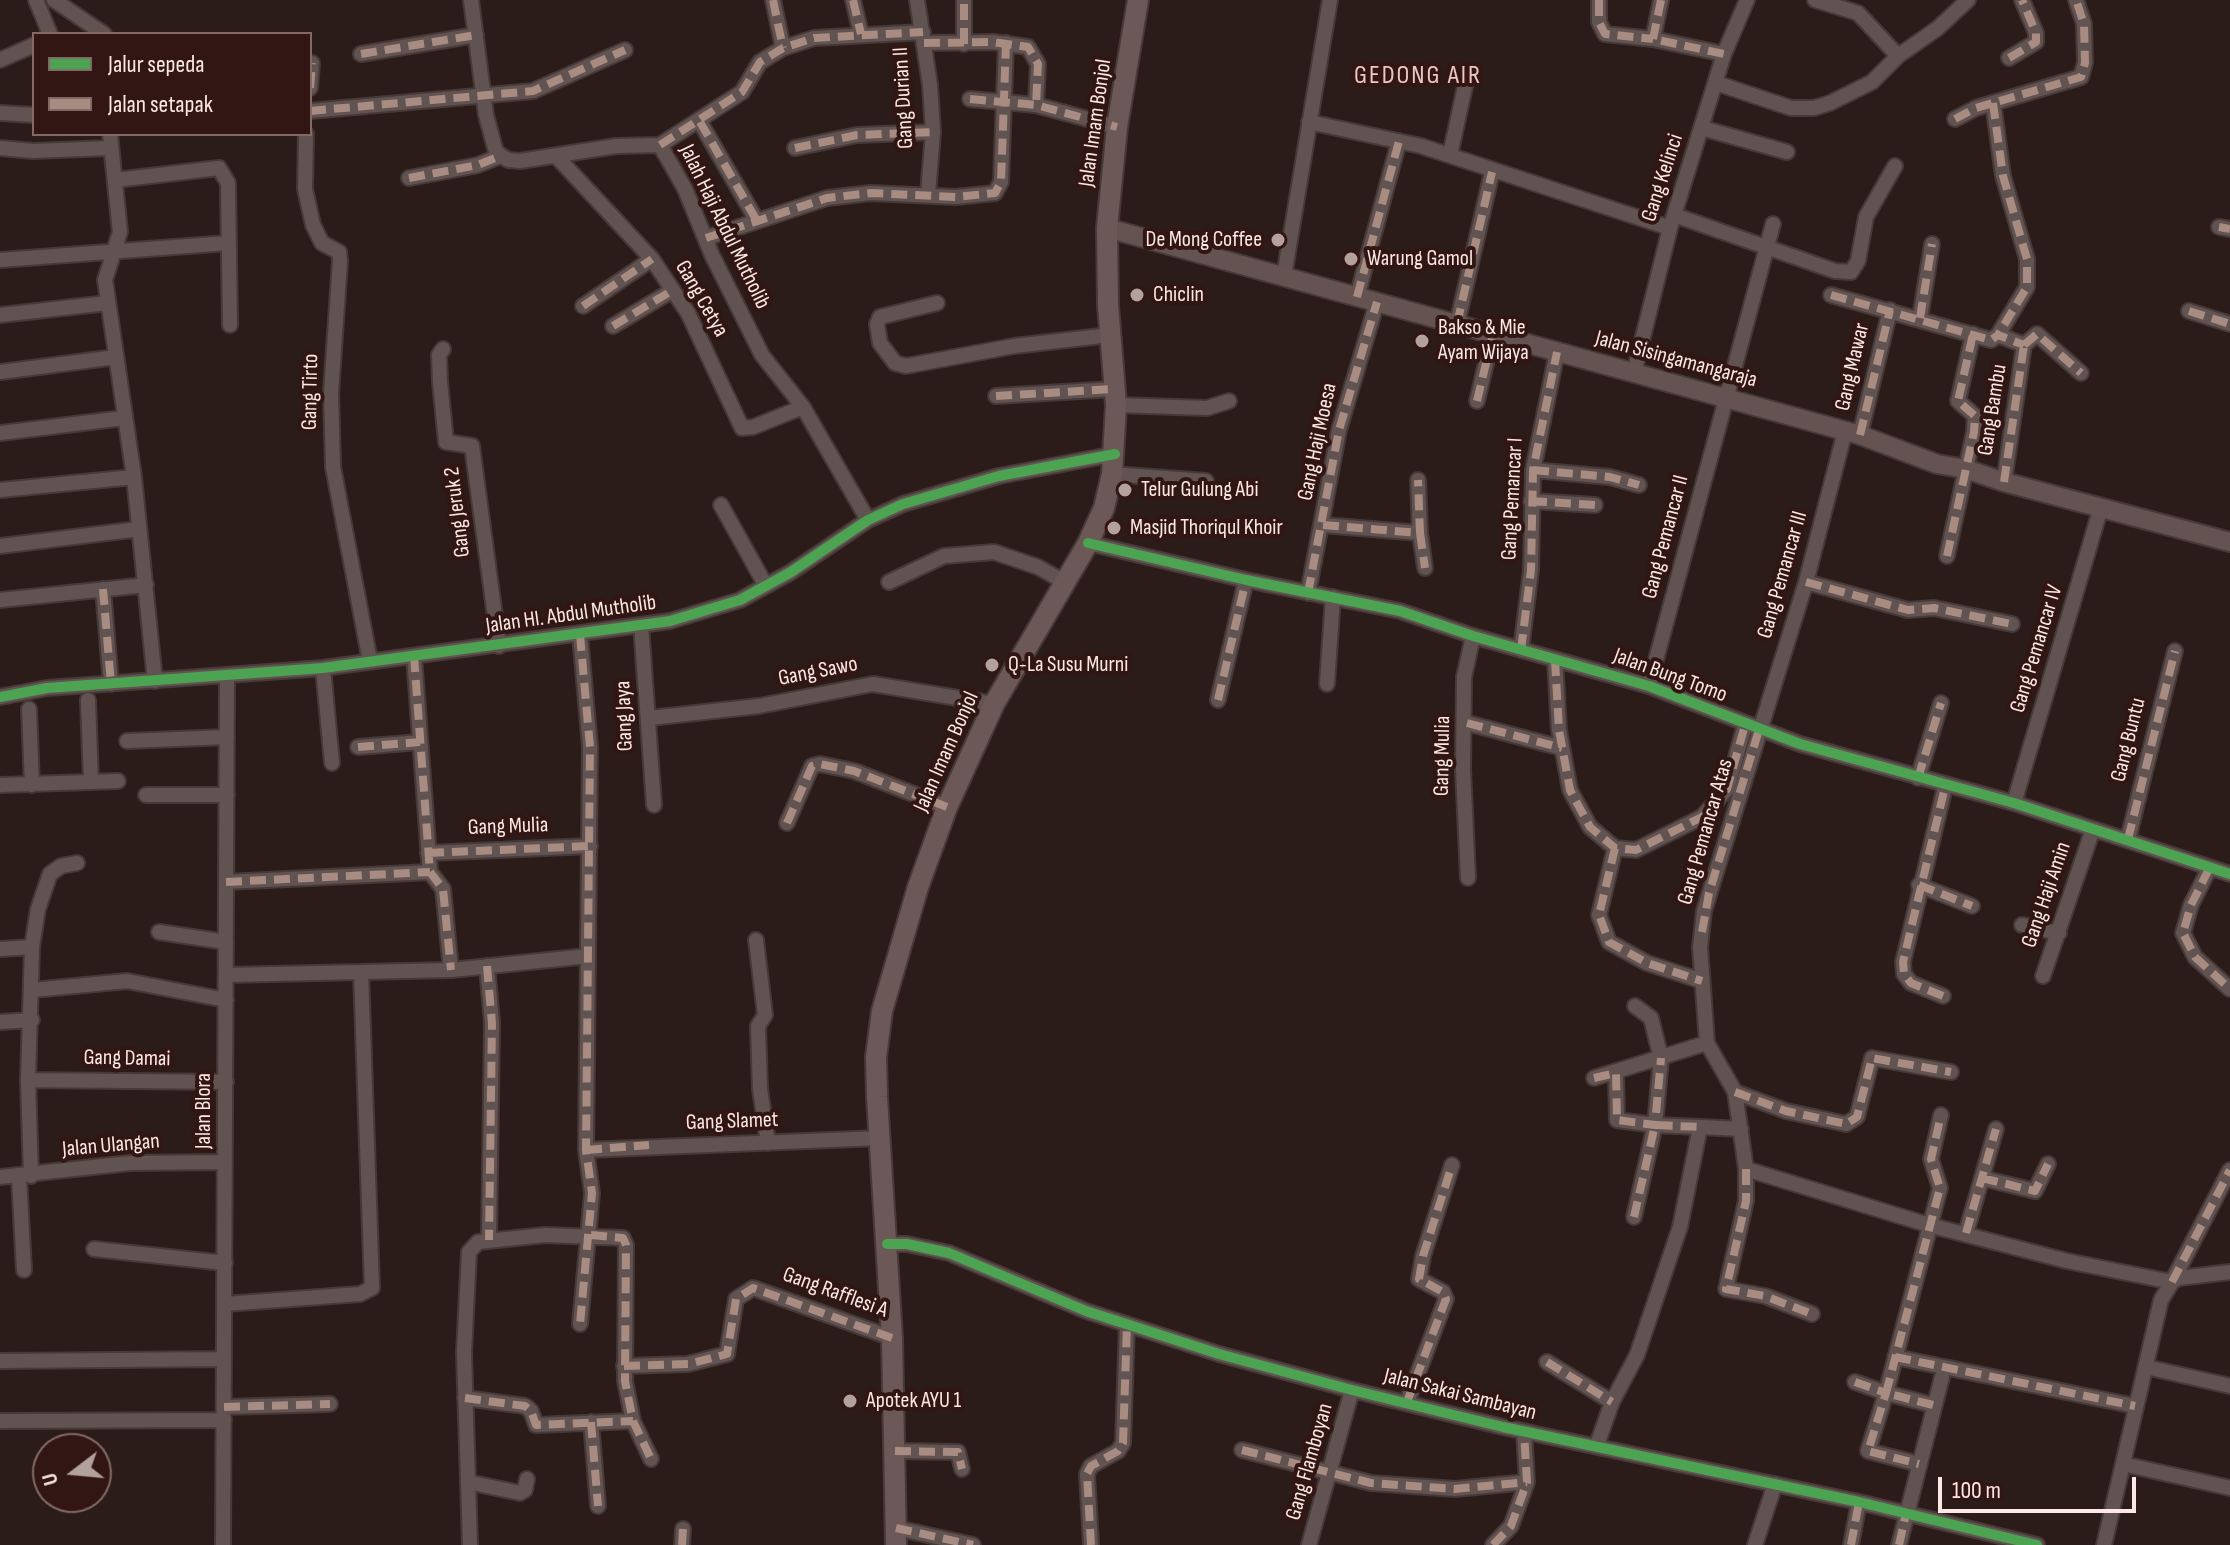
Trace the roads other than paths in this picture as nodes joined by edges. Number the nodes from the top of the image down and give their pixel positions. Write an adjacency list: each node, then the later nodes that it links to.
1 (36, 0): 17 (street)
2 (54, 0): 18 (street)
3 (471, 0): 20 (street)
4 (773, 0): 26 (street)
5 (853, 0): 19 (street)
6 (917, 0): 21 (street, Gang Durian II)
7 (964, 0): 24 (street)
8 (1138, 0): 46 (highway, Jalan Imam Bonjol)
9 (1330, 0): 45 (street)
10 (1599, 0): 22 (street)
11 (1661, 0): 22 (street)
12 (1747, 0): 29 (street, Gang Kelinci)
13 (1968, 0): 30 (street)
14 (2022, 0): 31 (street)
15 (2076, 0): 38 (street)
16 (1820, 1): 30 (street)
17 (49, 32)
18 (101, 32)
19 (861, 34): 21 (street); 26 (street)
20 (476, 35): 28 (street); 35 (street)
21 (924, 38): 24 (street); 48 (street, Gang Durian II)
22 (1653, 39): 29 (street)
23 (1006, 43): 24 (street); 37 (street); 39 (street)
24 (964, 44)
25 (32, 46): 32 (street)
26 (783, 48): 44 (street)
27 (625, 50): 35 (street)
28 (361, 54)
29 (1724, 54): 34 (street, Gang Kelinci)
30 (1898, 56): 34 (street)
31 (2009, 58)
32 (0, 60)
33 (1466, 82): 56 (street)
34 (1716, 83): 47 (street, Gang Kelinci)
35 (483, 94): 40 (street); 57 (street)
36 (970, 99): 37 (street)
37 (1004, 102): 39 (street); 63 (street)
38 (1993, 103): 43 (street); 94 (street)
39 (1036, 105): 46 (street)
40 (312, 111)
41 (0, 113): 42 (street)
42 (32, 115)
43 (1955, 119)
44 (700, 122): 52 (street); 64 (street)
45 (1309, 122): 51 (street); 75 (street)
46 (1117, 127): 67 (highway, Jalan Imam Bonjol)
47 (1702, 128): 55 (street); 65 (street, Gang Kelinci)
48 (933, 132): 54 (street); 63 (street, Gang Durian II)
49 (306, 136): 152 (street, Gang Tirto)
50 (109, 141): 53 (street); 62 (street)
51 (1399, 141): 56 (street); 78 (street)
52 (660, 145): 58 (street, Jalah Haji Abdul Mutholib); 68 (street, Jalah Haji Abdul Mutholib)
53 (0, 148)
54 (795, 148)
55 (1787, 152)
56 (1450, 155): 60 (street)
57 (500, 156): 58 (street, Jalah Haji Abdul Mutholib); 61 (street)
58 (557, 157): 73 (street, Gang Cetya)
59 (1895, 166): 71 (street)
60 (1492, 172): 65 (street); 87 (street)
61 (409, 178)
62 (115, 180): 69 (street); 72 (street)
63 (928, 194): 64 (street)
64 (757, 221): 68 (street)
65 (1672, 221): 71 (street); 100 (street, Gang Kelinci)
66 (1773, 224): 71 (street, Gang Pemancar II)
67 (1107, 228): 75 (main road, Jalan Sisingamangaraja); 93 (highway, Jalan Imam Bonjol)
68 (706, 238): 107 (street, Jalah Haji Abdul Mutholib)
69 (228, 243): 72 (street); 89 (street)
70 (1932, 244): 86 (street)
71 (1766, 246): 104 (street, Gang Pemancar II)
72 (117, 250): 74 (street); 80 (street)
73 (652, 259): 76 (street, Gang Cetya); 82 (street)
74 (0, 260)
75 (1284, 276): 78 (main road, Jalan Sisingamangaraja)
76 (673, 290): 90 (street); 107 (street, Gang Cetya)
77 (1831, 295): 83 (street)
78 (1357, 297): 79 (main road, Jalan Sisingamangaraja)
79 (1377, 302): 87 (main road, Jalan Sisingamangaraja); 125 (street, Gang Haji Moesa)
80 (108, 303): 85 (street); 98 (street)
81 (937, 303): 93 (street)
82 (583, 306)
83 (1890, 310): 86 (street); 110 (street, Gang Mawar)
84 (2189, 311): 88 (street)
85 (0, 315)
86 (1920, 318): 92 (street)
87 (1457, 324): 91 (main road, Jalan Sisingamangaraja)
88 (2230, 324)
89 (230, 325)
90 (613, 326)
91 (1493, 334): 97 (main road, Jalan Sisingamangaraja); 106 (street)
92 (1973, 334): 94 (street); 112 (street)
93 (1110, 335): 103 (highway, Jalan Imam Bonjol)
94 (1998, 335): 95 (street)
95 (2024, 345): 101 (street); 117 (street, Gang Bambu)
96 (443, 349): 147 (street, Gang Jeruk 2)
97 (1557, 352): 100 (main road, Jalan Sisingamangaraja); 113 (street, Gang Pemancar I)
98 (116, 357): 99 (street); 108 (street)
99 (0, 372)
100 (1634, 373): 104 (main road, Jalan Sisingamangaraja)
101 (2081, 373)
102 (996, 396): 103 (street)
103 (1115, 397): 105 (street); 111 (highway, Jalan Imam Bonjol)
104 (1727, 399): 110 (main road, Jalan Sisingamangaraja); 158 (street, Gang Pemancar II)
105 (1229, 401)
106 (1477, 401)
107 (803, 407): 124 (street, Jalah Haji Abdul Mutholib)
108 (124, 418): 109 (street); 114 (street)
109 (0, 433)
110 (1852, 433): 112 (main road, Jalan Sisingamangaraja); 135 (street, Gang Pemancar III)
111 (1114, 464): 116 (street, Jalan HI. Abdul Mutholib); 124 (street, Jalan HI. Abdul Mutholib); 129 (highway, Jalan Imam Bonjol)
112 (1966, 469): 117 (main road, Jalan Sisingamangaraja); 131 (street)
113 (1533, 470): 118 (street); 120 (street, Gang Pemancar I)
114 (134, 477): 119 (street); 126 (street)
115 (1418, 480): 127 (street)
116 (1206, 481)
117 (2004, 482): 123 (main road, Jalan Sisingamangaraja)
118 (1639, 485)
119 (0, 490)
120 (1531, 501): 122 (street); 148 (street, Gang Pemancar I)
121 (721, 505): 138 (street)
122 (1595, 505)
123 (2101, 507): 128 (main road, Jalan Sisingamangaraja); 182 (street, Gang Pemancar IV)
124 (868, 520): 138 (street, Jalan HI. Abdul Mutholib)
125 (1323, 525): 127 (street); 140 (street, Gang Haji Moesa)
126 (139, 529): 130 (street); 137 (street)
127 (1420, 533): 132 (street)
128 (2230, 542)
129 (1088, 543): 133 (street, Jalan Bung Tomo); 136 (highway, Jalan Imam Bonjol)
130 (0, 546)
131 (1947, 556)
132 (1425, 568)
133 (1246, 580): 140 (street, Jalan Bung Tomo); 161 (street)
134 (889, 582): 136 (street)
135 (1806, 582): 143 (street); 167 (street, Gang Pemancar III)
136 (1066, 583): 163 (highway, Jalan Imam Bonjol)
137 (146, 585): 139 (street); 155 (street)
138 (766, 586): 144 (street, Jalan HI. Abdul Mutholib)
139 (103, 589): 142 (street); 156 (street)
140 (1308, 593): 141 (street, Jalan Bung Tomo)
141 (1333, 597): 146 (street, Jalan Bung Tomo); 157 (street)
142 (0, 600)
143 (2012, 624)
144 (641, 625): 145 (street, Jalan HI. Abdul Mutholib); 165 (street, Gang Jaya)
145 (580, 635): 147 (street, Jalan HI. Abdul Mutholib); 188 (street)
146 (1473, 636): 148 (street, Jalan Bung Tomo); 166 (street, Gang Mulia)
147 (499, 646): 150 (street, Jalan HI. Abdul Mutholib)
148 (1521, 650): 151 (street, Jalan Bung Tomo)
149 (2175, 651): 187 (street, Gang Buntu)
150 (414, 656): 152 (street, Jalan HI. Abdul Mutholib); 170 (street)
151 (1555, 660): 158 (street, Jalan Bung Tomo); 172 (street)
152 (370, 661): 153 (street, Jalan HI. Abdul Mutholib)
153 (323, 668): 154 (street, Jalan HI. Abdul Mutholib); 173 (street)
154 (227, 677): 155 (street, Jalan HI. Abdul Mutholib); 168 (street, Jalan Blora)
155 (155, 681): 156 (street, Jalan HI. Abdul Mutholib)
156 (111, 684): 159 (street, Jalan HI. Abdul Mutholib)
157 (1327, 684)
158 (1649, 686): 167 (street, Jalan Bung Tomo)
159 (0, 697)
160 (88, 700): 176 (street)
161 (1218, 700)
162 (1941, 703): 174 (street)
163 (994, 704): 165 (street, Gang Sawo); 184 (highway, Jalan Imam Bonjol)
164 (29, 709): 178 (street)
165 (650, 718): 183 (street, Gang Jaya)
166 (1467, 723): 172 (street); 195 (street, Gang Mulia)
167 (1752, 728): 174 (street, Jalan Bung Tomo); 189 (street); 212 (street, Gang Pemancar Atas)
168 (227, 737): 169 (street); 181 (street, Jalan Blora)
169 (127, 741)
170 (420, 742): 171 (street); 190 (street)
171 (358, 747)
172 (1562, 748): 189 (street)
173 (332, 763)
174 (1918, 778): 179 (street, Jalan Bung Tomo)
175 (118, 781): 176 (street)
176 (91, 782): 178 (street)
177 (0, 785): 178 (street)
178 (32, 785)
179 (1945, 787): 182 (street, Jalan Bung Tomo); 197 (street)
180 (146, 795): 181 (street)
181 (227, 795): 196 (street, Jalan Blora)
182 (2014, 803): 186 (street, Jalan Bung Tomo)
183 (654, 805)
184 (947, 807): 185 (street); 233 (highway, Jalan Imam Bonjol)
185 (787, 823)
186 (2093, 829): 187 (street, Jalan Bung Tomo); 201 (street, Gang Haji Amin)
187 (2128, 839): 192 (street, Jalan Bung Tomo)
188 (590, 846): 190 (street, Gang Mulia); 206 (street)
189 (1615, 848): 212 (street)
190 (428, 853): 193 (street)
191 (77, 863): 204 (street)
192 (2209, 869): 194 (street, Jalan Bung Tomo); 213 (street)
193 (430, 872): 196 (street); 208 (street)
194 (2230, 874)
195 (1468, 878)
196 (226, 882): 203 (street, Jalan Blora)
197 (1919, 885): 198 (street); 215 (street)
198 (1972, 906)
199 (2022, 925): 201 (street)
200 (159, 932): 203 (street)
201 (2059, 933): 211 (street, Gang Haji Amin)
202 (756, 940): 234 (street)
203 (226, 942): 210 (street, Jalan Blora)
204 (32, 947): 205 (street); 214 (street)
205 (0, 949)
206 (588, 956): 207 (street); 235 (street)
207 (487, 966): 208 (street); 248 (street)
208 (451, 970): 209 (street)
209 (361, 972): 210 (street); 255 (street)
210 (226, 975): 216 (street, Jalan Blora)
211 (2043, 976)
212 (1702, 981): 220 (street, Gang Pemancar Atas)
213 (2230, 989)
214 (33, 990): 216 (street); 218 (street)
215 (1943, 996)
216 (226, 1000): 226 (street, Jalan Blora)
217 (1635, 1006): 221 (street)
218 (32, 1020): 219 (street); 225 (street)
219 (0, 1022)
220 (1707, 1043): 221 (street); 227 (street)
221 (1661, 1058): 223 (street); 229 (street)
222 (1951, 1072): 227 (street)
223 (1616, 1073): 224 (street); 229 (street)
224 (1594, 1078)
225 (28, 1080): 226 (street, Gang Damai); 242 (street)
226 (226, 1082): 236 (street, Jalan Blora)
227 (1735, 1092): 231 (street)
228 (1941, 1115): 245 (street)
229 (1655, 1125): 230 (street); 244 (street)
230 (1700, 1127): 231 (street); 273 (street)
231 (1741, 1129): 239 (street)
232 (1996, 1129): 243 (street)
233 (880, 1138): 234 (street, Gang Slamet); 249 (highway, Jalan Imam Bonjol)
234 (768, 1143): 235 (street, Gang Slamet)
235 (586, 1150): 247 (street)
236 (225, 1162): 242 (street, Jalan Ulangan); 251 (street, Jalan Blora)
237 (2048, 1164): 243 (street)
238 (1452, 1165): 272 (street)
239 (1746, 1169): 245 (street); 256 (street)
240 (2230, 1170): 254 (street)
241 (0, 1177): 242 (street, Jalan Ulangan)
242 (25, 1177): 252 (street)
243 (1982, 1178): 246 (street)
244 (1634, 1217)
245 (1929, 1225): 246 (street); 260 (street)
246 (1966, 1233): 254 (street)
247 (591, 1235): 248 (street); 257 (street); 264 (street)
248 (489, 1240): 271 (street)
249 (887, 1244): 258 (street, Jalan Sakai Sambayan); 259 (highway, Jalan Imam Bonjol)
250 (94, 1249): 251 (street)
251 (225, 1263): 255 (street, Jalan Blora)
252 (24, 1270)
253 (2230, 1272): 254 (street)
254 (2172, 1282): 265 (street)
255 (225, 1304): 261 (street, Jalan Blora)
256 (1812, 1314)
257 (580, 1324)
258 (1127, 1324): 269 (street, Jalan Sakai Sambayan); 304 (street)
259 (892, 1338): 264 (street, Gang Rafflesi A); 284 (highway, Jalan Imam Bonjol)
260 (1895, 1357): 270 (street); 276 (street)
261 (224, 1359): 262 (street); 277 (street, Jalan Blora)
262 (0, 1361)
263 (1547, 1362): 273 (street)
264 (624, 1366): 279 (street)
265 (2146, 1367): 268 (street); 276 (street)
266 (1942, 1377): 275 (street)
267 (1855, 1382): 270 (street)
268 (2230, 1386)
269 (1352, 1390): 272 (street, Jalan Sakai Sambayan); 289 (street, Gang Flamboyan)
270 (1886, 1393): 275 (street); 286 (street)
271 (465, 1398): 280 (street); 291 (street)
272 (1407, 1402): 281 (street, Jalan Sakai Sambayan)
273 (1612, 1402): 282 (street)
274 (330, 1404): 277 (street)
275 (1933, 1405): 286 (street)
276 (2135, 1406): 287 (street)
277 (224, 1413): 278 (street); 300 (street, Jalan Blora)
278 (0, 1421)
279 (633, 1421): 280 (street); 285 (street)
280 (591, 1422): 296 (street)
281 (1524, 1432): 282 (street, Jalan Sakai Sambayan); 292 (street)
282 (1597, 1445): 293 (street, Jalan Sakai Sambayan)
283 (1242, 1450): 289 (street)
284 (895, 1451): 288 (street); 299 (highway, Jalan Imam Bonjol)
285 (651, 1459)
286 (1919, 1464): 297 (street)
287 (2123, 1464): 294 (street); 311 (street)
288 (962, 1469)
289 (1332, 1472): 292 (street); 305 (street, Gang Flamboyan)
290 (527, 1479): 291 (street)
291 (468, 1482): 301 (street)
292 (1527, 1482): 306 (street)
293 (1775, 1484): 295 (street, Jalan Sakai Sambayan); 307 (street)
294 (2230, 1488)
295 (1859, 1502): 297 (street, Jalan Sakai Sambayan); 308 (street)
296 (598, 1506)
297 (1906, 1514): 309 (street); 310 (street, Jalan Sakai Sambayan)
298 (683, 1529): 302 (street)
299 (896, 1536): 303 (street)
300 (223, 1545)
301 (470, 1545)
302 (682, 1545)
303 (973, 1545)
304 (1091, 1545)
305 (1309, 1545)
306 (1493, 1545)
307 (1755, 1545)
308 (1851, 1545)
309 (1899, 1545)
310 (2037, 1545)
311 (2104, 1545)

